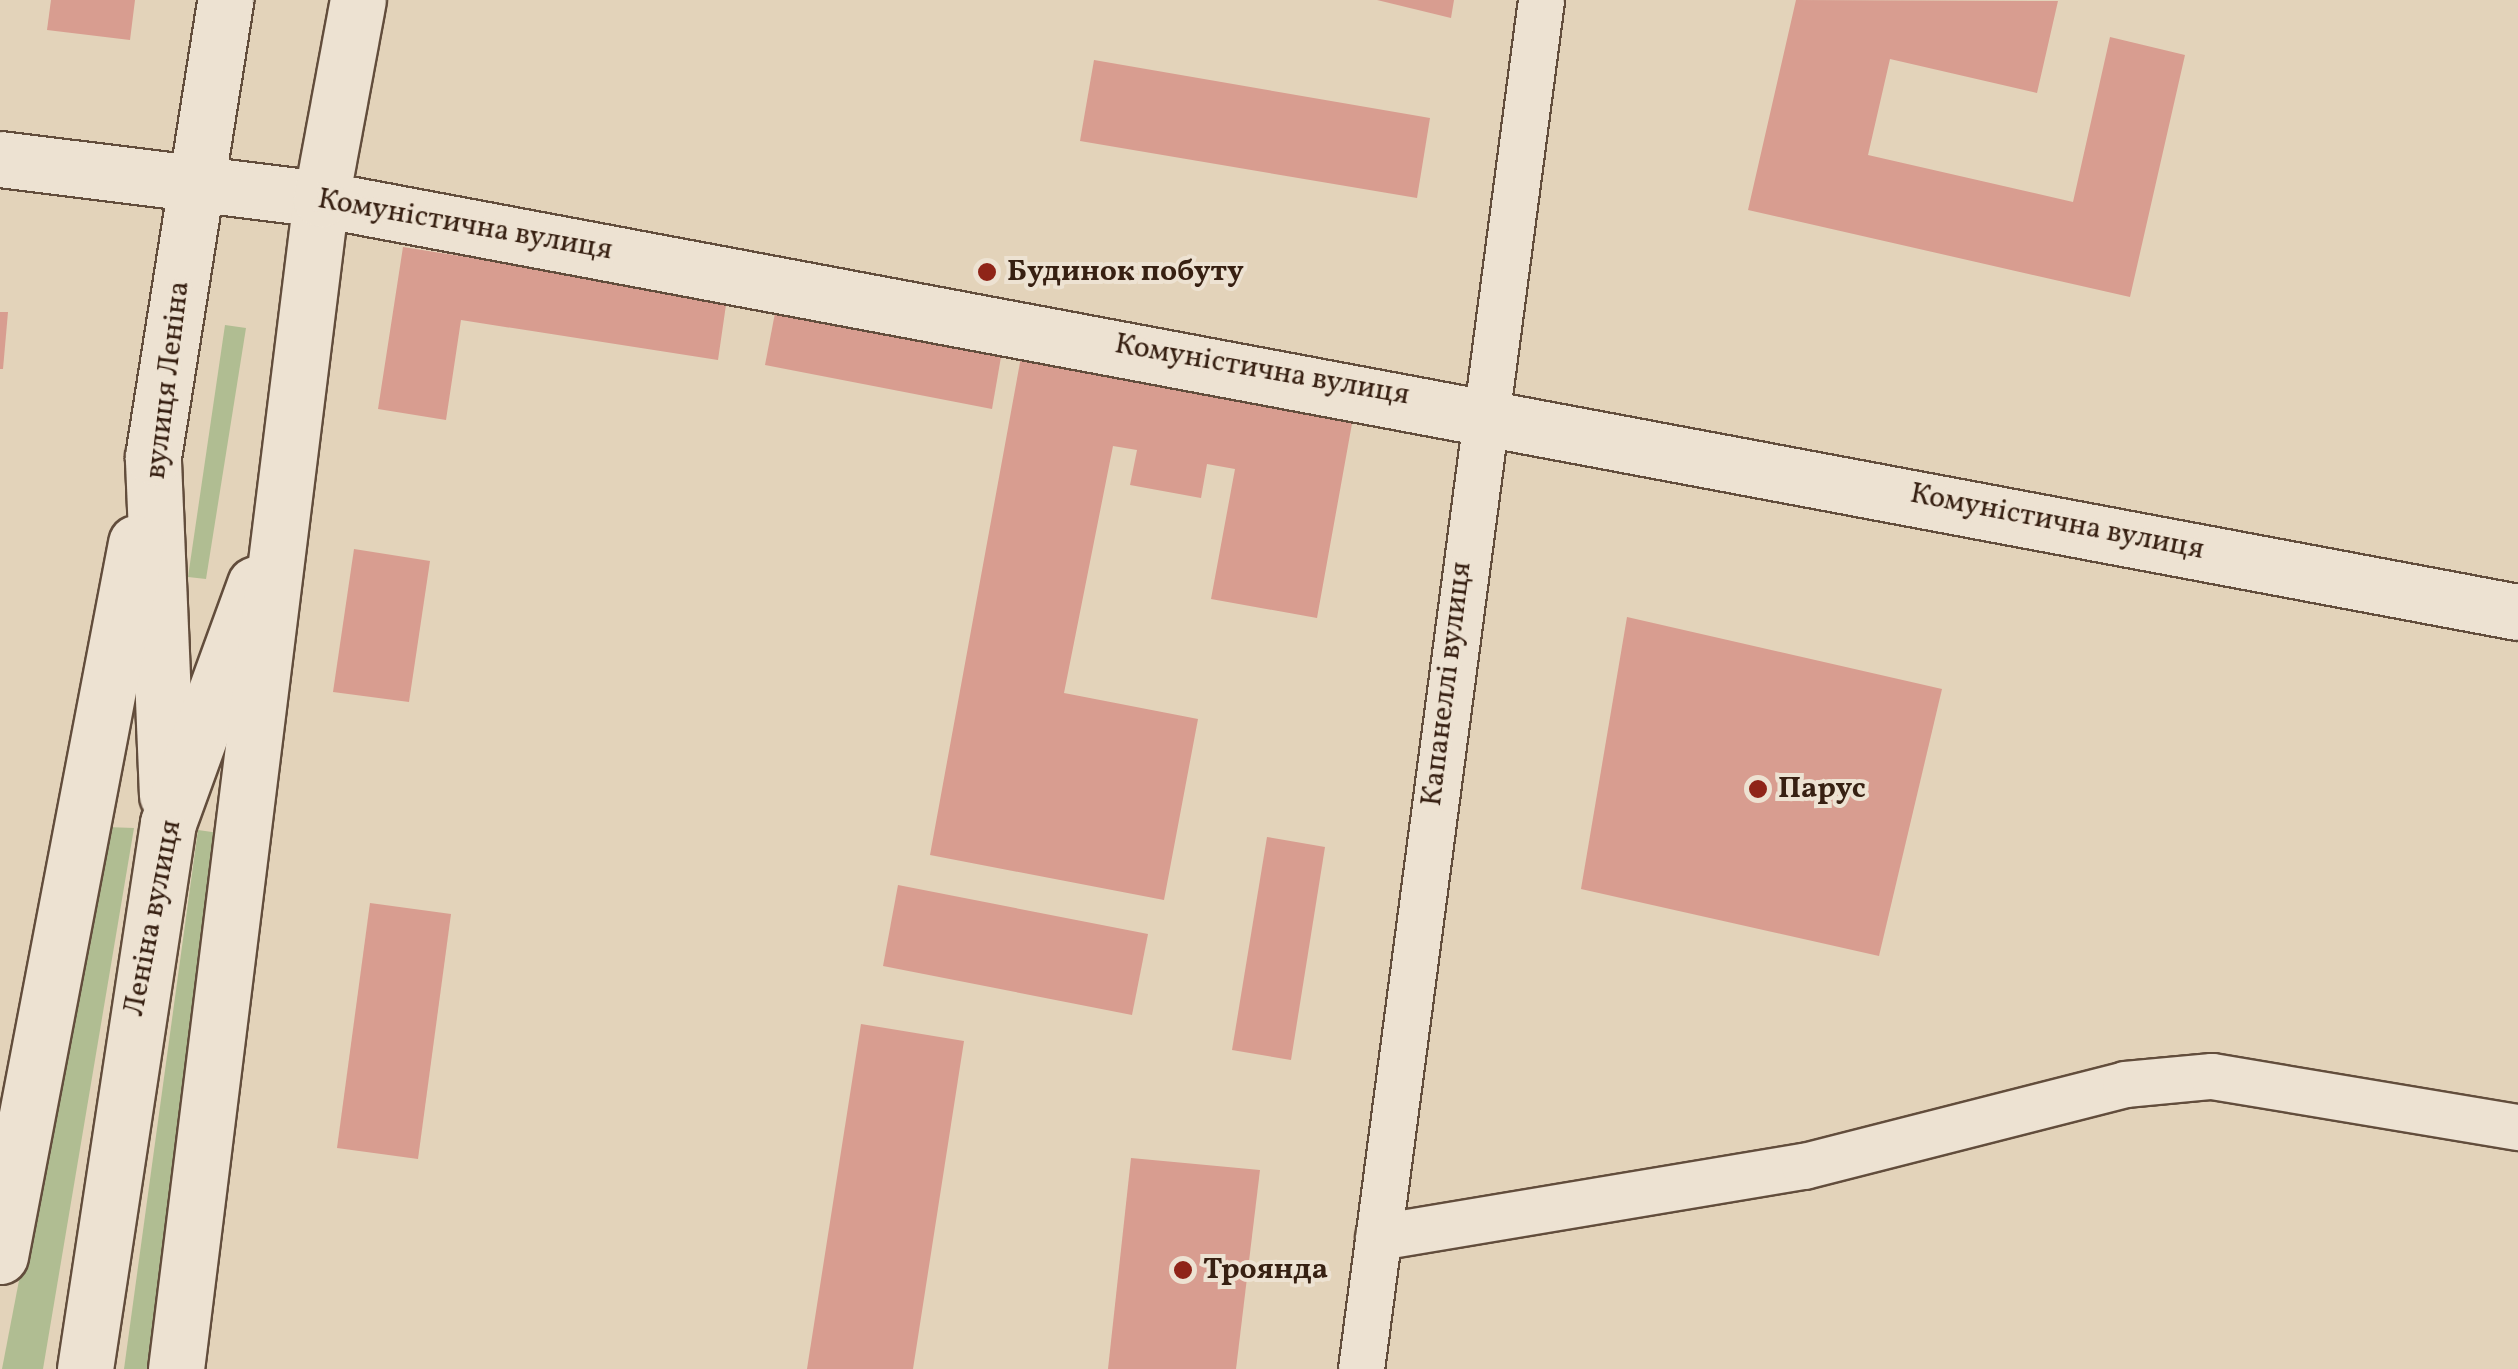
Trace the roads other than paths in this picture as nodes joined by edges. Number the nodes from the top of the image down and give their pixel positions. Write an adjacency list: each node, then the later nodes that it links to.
1 (225, 0): 5 (main road, вулиця Леніна)
2 (358, 0): 6 (main road, Леніна вулиця)
3 (1541, 0): 7 (street, Капанеллі вулиця)
4 (0, 159): 5 (main road, Комуністична вулиця)
5 (195, 180): 6 (main road, Комуністична вулиця); 8 (main road, вулиця Леніна)
6 (320, 199): 7 (main road, Комуністична вулиця); 9 (main road, Леніна вулиця)
7 (1482, 410): 10 (main road, Комуністична вулиця); 13 (street, Капанеллі вулиця)
8 (153, 457): 11 (main road, вулиця Леніна); 14 (main road)
9 (290, 484): 11 (main road, Леніна вулиця); 16 (main road, Леніна вулиця)
10 (2518, 612)
11 (168, 823): 15 (main road, Леніна вулиця)
12 (2518, 1127): 13 (street)
13 (1378, 1237): 17 (street, Капанеллі вулиця)
14 (0, 1256)
15 (85, 1369)
16 (176, 1369)
17 (1361, 1369)

